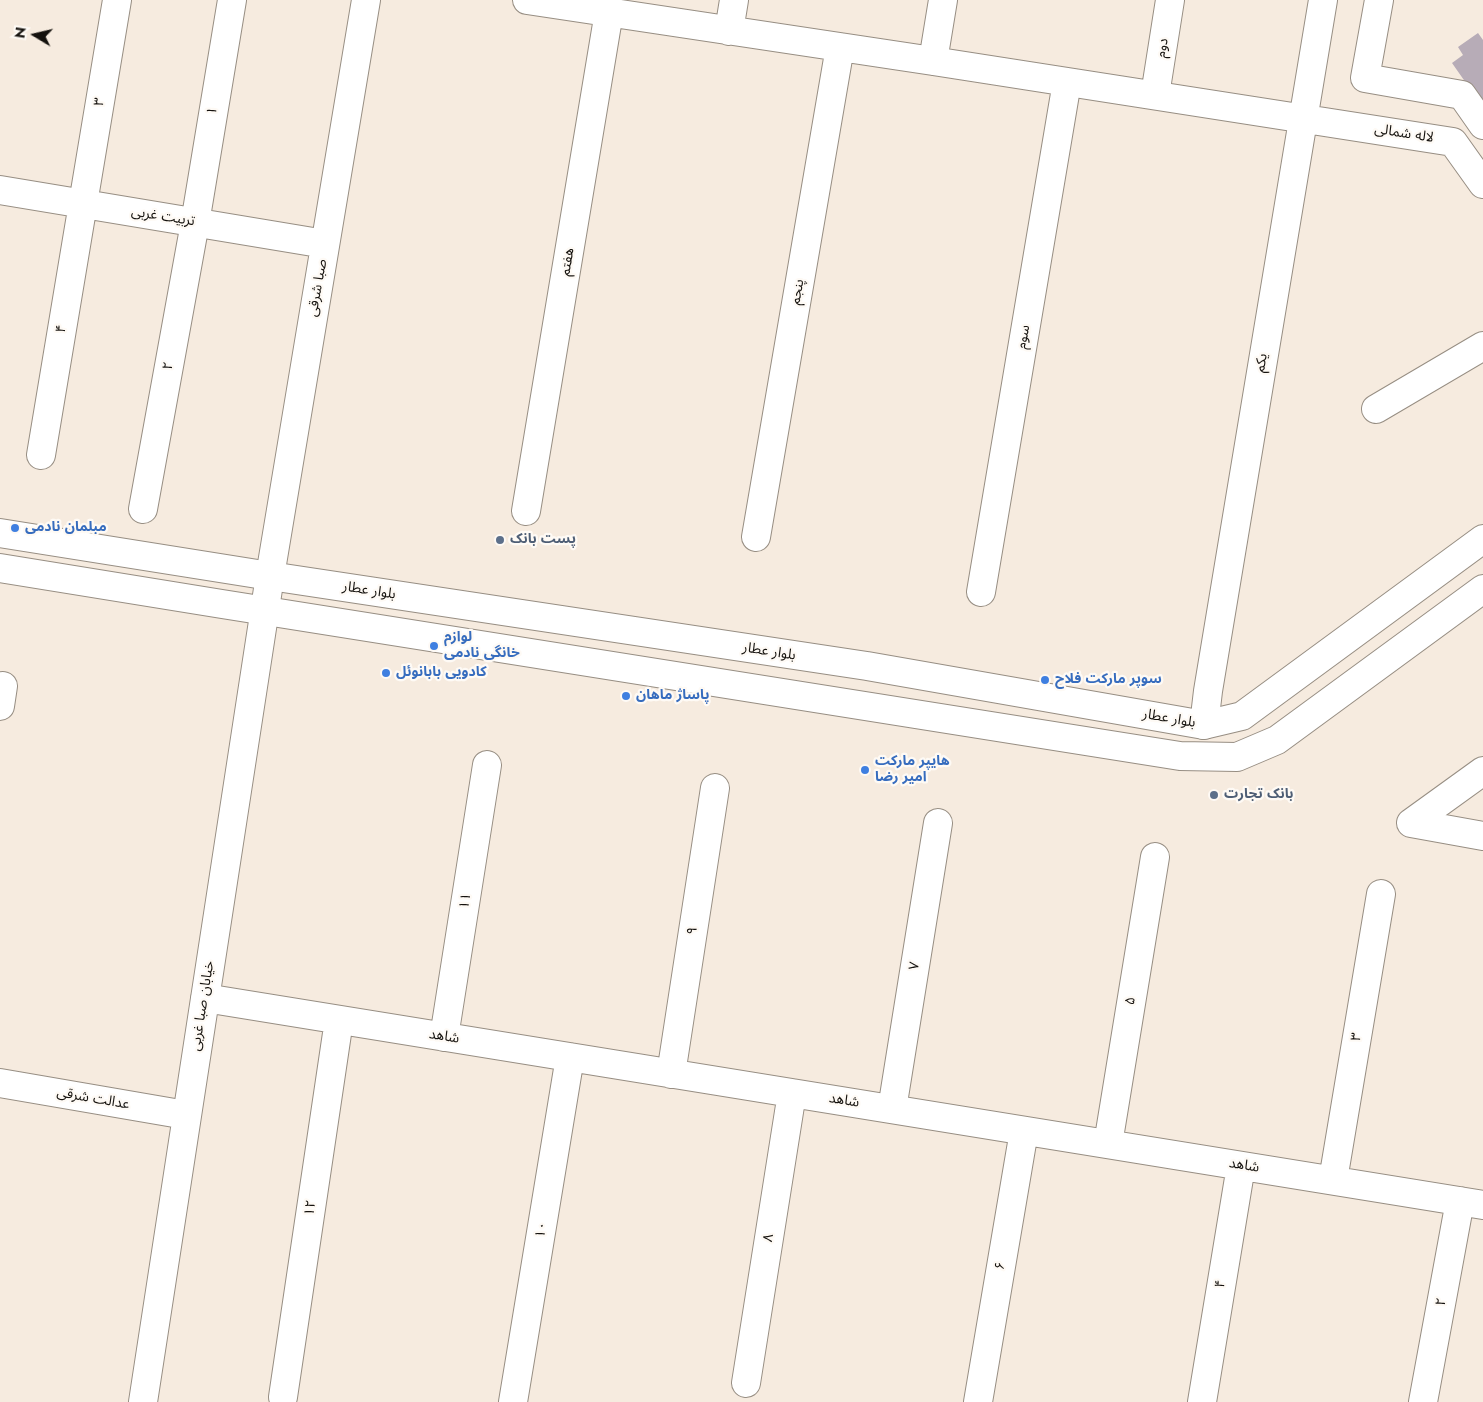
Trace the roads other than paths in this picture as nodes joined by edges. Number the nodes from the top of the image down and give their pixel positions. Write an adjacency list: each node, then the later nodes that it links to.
1 (117, 0): 20 (street, ۳)
2 (232, 0): 21 (street, ۱)
3 (366, 0): 22 (street, صبا شرقی)
4 (526, 0): 10 (street, لاله شمالی)
5 (734, 0): 11 (street)
6 (943, 0): 13 (street)
7 (1170, 0): 15 (street, دوم)
8 (1323, 0): 16 (street, یکم)
9 (1378, 0): 17 (street)
10 (609, 12): 11 (street, لاله شمالی); 27 (street, هفتم)
11 (729, 30): 12 (street, لاله شمالی)
12 (840, 47): 13 (street, لاله شمالی); 29 (street, پنجم)
13 (933, 61): 14 (street, لاله شمالی)
14 (1067, 82): 15 (street, لاله شمالی); 34 (street, سوم)
15 (1155, 95): 16 (street, لاله شمالی)
16 (1303, 118): 18 (street, لاله شمالی); 36 (street, یکم)
17 (1483, 125)
18 (1483, 184)
19 (0, 190): 20 (street, تربیت غربی)
20 (83, 204): 21 (street, تربیت غربی); 25 (street, ۴)
21 (195, 222): 22 (street, تربیت غربی); 26 (street, ۲)
22 (326, 244): 32 (street, صبا شرقی)
23 (1483, 346): 24 (street)
24 (1376, 409)
25 (41, 455)
26 (144, 509)
27 (526, 511)
28 (0, 533): 32 (street, بلوار عطار)
29 (756, 537)
30 (1483, 539): 36 (street, بلوار عطار)
31 (0, 568): 35 (street)
32 (270, 576): 35 (street, صبا شرقی); 36 (street, بلوار عطار)
33 (1483, 589): 35 (street)
34 (981, 592)
35 (264, 611): 44 (street, خیابان صبا غربی)
36 (1204, 725)
37 (488, 765): 46 (street, ۱۱)
38 (1483, 771): 41 (street)
39 (715, 788): 48 (street, ۹)
40 (938, 823): 51 (street, ۷)
41 (1483, 836)
42 (1155, 857): 54 (street, ۵)
43 (1381, 894): 56 (street, ۳)
44 (204, 998): 45 (street, شاهد); 52 (street, خیابان صبا غربی)
45 (339, 1020): 46 (street, شاهد); 59 (street, ۱۲)
46 (444, 1037): 47 (street, شاهد)
47 (570, 1057): 48 (street, شاهد); 61 (street, ۱۰)
48 (671, 1074): 50 (street, شاهد)
49 (0, 1083): 52 (street, عدالت شرقی)
50 (792, 1093): 51 (street, شاهد); 58 (street, ۸)
51 (892, 1109): 53 (street, شاهد)
52 (186, 1115): 60 (street, خیابان صبا غربی)
53 (1024, 1131): 54 (street, شاهد); 62 (street, ۶)
54 (1108, 1144): 55 (street, شاهد)
55 (1241, 1166): 56 (street, شاهد); 63 (street, ۴)
56 (1332, 1180): 57 (street, شاهد)
57 (1472, 1203): 64 (street, ۲)
58 (746, 1382)
59 (283, 1397)
60 (143, 1402)
61 (513, 1402)
62 (978, 1402)
63 (1202, 1402)
64 (1424, 1402)

